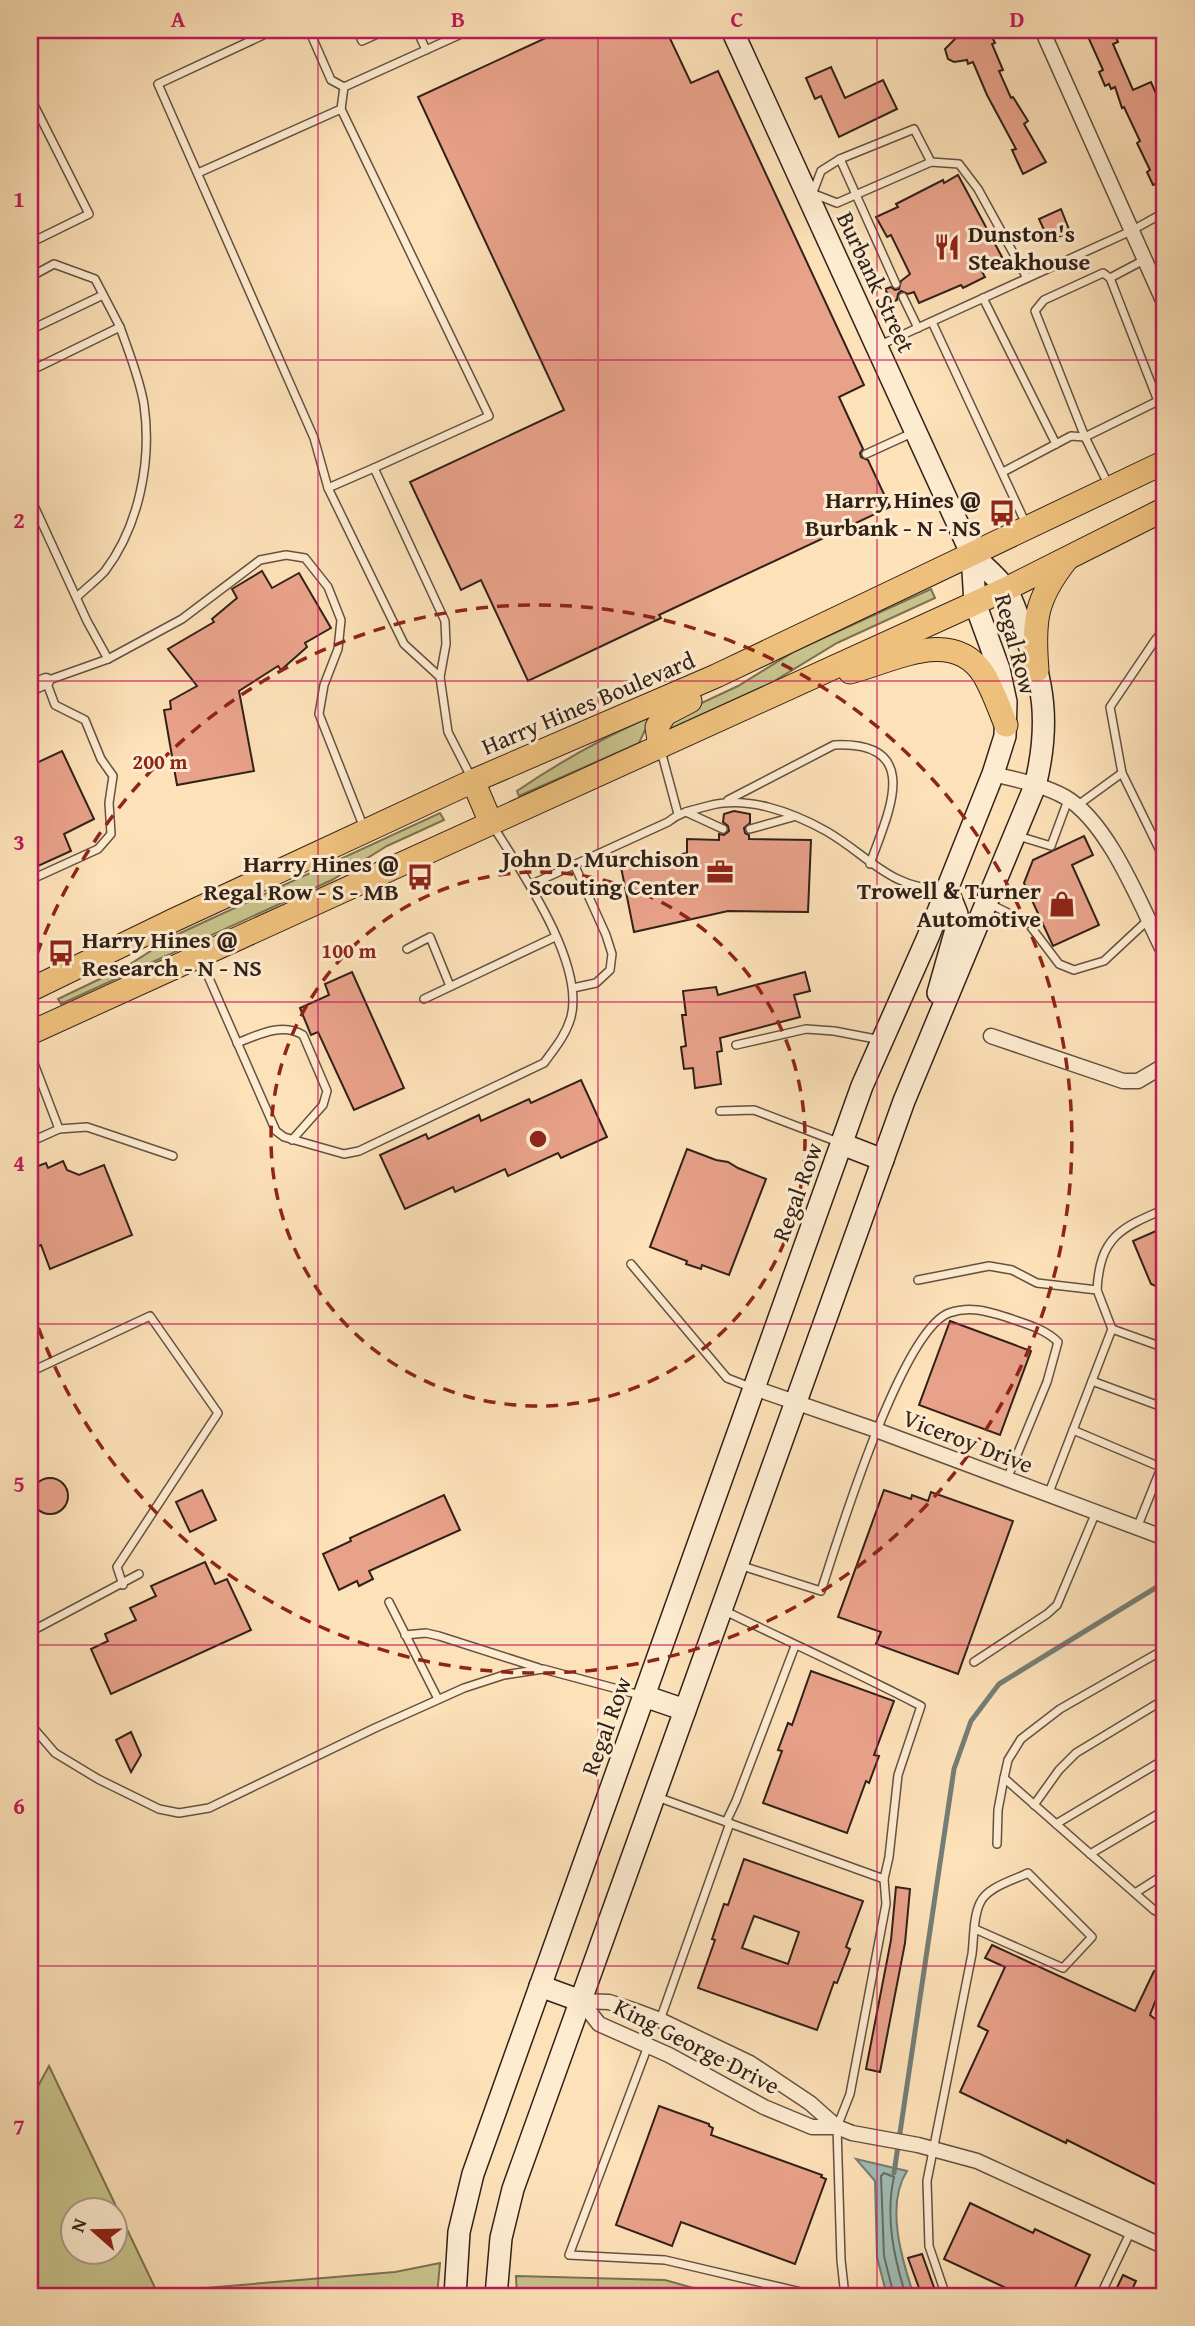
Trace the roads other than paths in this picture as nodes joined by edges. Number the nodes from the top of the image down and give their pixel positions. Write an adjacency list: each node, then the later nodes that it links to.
1 (274, 30): 15 (lane)
2 (309, 30): 10 (lane)
3 (357, 30): 4 (lane)
4 (386, 30)
5 (417, 30): 9 (lane)
6 (470, 30): 9 (lane)
7 (732, 30): 17 (main road, Burbank Street)
8 (1042, 30): 19 (street)
9 (426, 50): 10 (lane)
10 (344, 87): 12 (lane)
11 (30, 97): 20 (lane)
12 (341, 109): 15 (lane); 43 (lane)
13 (840, 159): 14 (lane); 16 (lane); 17 (lane)
14 (931, 162): 16 (lane); 23 (lane)
15 (198, 173): 45 (lane)
16 (855, 195): 17 (lane); 25 (lane)
17 (811, 196): 34 (main road, Burbank Street)
18 (1165, 212): 19 (lane)
19 (1131, 231): 21 (street); 23 (lane)
20 (30, 243)
21 (1144, 260): 24 (lane); 29 (street)
22 (30, 277): 26 (lane)
23 (1027, 278): 28 (lane)
24 (1110, 278): 36 (lane); 39 (lane)
25 (896, 284)
26 (103, 295): 31 (lane); 33 (lane)
27 (903, 297): 32 (lane)
28 (983, 298): 30 (lane); 40 (lane)
29 (1165, 305)
30 (932, 321): 32 (lane); 44 (lane)
31 (120, 327): 35 (lane); 53 (lane)
32 (918, 328): 34 (lane)
33 (30, 330)
34 (877, 347): 38 (main road, Burbank Street)
35 (30, 371)
36 (1158, 401): 37 (lane); 39 (lane)
37 (1165, 415)
38 (915, 431): 41 (lane); 50 (main road, Burbank Street)
39 (1085, 437): 40 (lane); 46 (lane)
40 (1056, 444): 44 (lane)
41 (866, 454)
42 (1165, 462): 46 (main road, Harry Hines Boulevard)
43 (374, 468): 45 (lane); 59 (lane)
44 (1003, 472): 49 (lane)
45 (328, 488): 59 (lane)
46 (1111, 489): 49 (main road, Harry Hines Boulevard)
47 (30, 497): 53 (lane)
48 (1165, 509): 51 (main road)
49 (1028, 529): 50 (main road, Harry Hines Boulevard)
50 (972, 555): 52 (main road, Regal Row); 54 (main road, Regal Row); 58 (main road, Harry Hines Boulevard)
51 (1069, 557): 52 (main road); 57 (main road)
52 (1006, 589): 54 (main road); 57 (main road, Regal Row)
53 (77, 597): 56 (lane)
54 (975, 603): 61 (main road); 63 (main road, Regal Row)
55 (1165, 629): 65 (lane)
56 (108, 659): 60 (lane); 76 (lane)
57 (1037, 670): 68 (main road, Regal Row)
58 (716, 676): 64 (main road); 67 (main road, Harry Hines Boulevard)
59 (440, 677): 67 (lane)
60 (46, 681): 62 (street); 81 (lane)
61 (803, 681): 63 (main road); 64 (main road)
62 (30, 688)
63 (1006, 725): 66 (main road, Regal Row)
64 (660, 747): 71 (lane); 73 (main road)
65 (1122, 773): 70 (lane); 78 (lane)
66 (993, 774): 68 (street); 83 (main road, Regal Row)
67 (472, 781): 73 (main road); 76 (main road, Harry Hines Boulevard)
68 (1035, 786): 70 (street); 77 (main road, Regal Row)
69 (725, 801): 71 (lane); 72 (lane); 80 (lane)
70 (1073, 802): 77 (lane); 85 (street)
71 (682, 813): 74 (lane); 79 (lane)
72 (793, 817): 75 (lane); 80 (lane)
73 (491, 823): 82 (lane); 89 (main road)
74 (723, 829)
75 (750, 829)
76 (365, 831): 92 (main road, Harry Hines Boulevard)
77 (1015, 835): 84 (main road, Regal Row)
78 (1165, 861)
79 (574, 864): 82 (lane); 91 (lane)
80 (870, 864): 83 (lane)
81 (30, 880)
82 (530, 885): 86 (lane)
83 (947, 889): 94 (main road); 97 (main road, Regal Row)
84 (988, 903): 85 (lane); 94 (main road, Regal Row)
85 (1148, 920): 88 (street)
86 (555, 937): 90 (lane); 91 (lane)
87 (407, 949): 90 (lane)
88 (1165, 954)
89 (199, 956): 95 (main road); 98 (lane)
90 (450, 986): 93 (lane)
91 (573, 988): 104 (lane)
92 (30, 990)
93 (424, 999)
94 (941, 1016): 108 (main road, Regal Row)
95 (30, 1033)
96 (991, 1036): 101 (street)
97 (881, 1040): 99 (lane); 106 (main road, Regal Row)
98 (237, 1043): 104 (lane); 104 (lane)
99 (736, 1045)
100 (30, 1053): 103 (lane)
101 (1165, 1065)
102 (720, 1111): 106 (lane)
103 (59, 1129): 105 (lane); 107 (lane)
104 (292, 1140)
105 (30, 1142)
106 (842, 1144): 108 (main road); 117 (main road, Regal Row)
107 (173, 1156)
108 (883, 1160): 118 (main road, Regal Row)
109 (1165, 1209): 112 (lane)
110 (631, 1264): 117 (lane)
111 (918, 1280): 112 (lane)
112 (1097, 1290): 113 (lane)
113 (1112, 1329): 114 (lane); 116 (lane)
114 (1165, 1348)
115 (30, 1371): 131 (lane)
116 (1092, 1381): 119 (lane); 121 (lane)
117 (754, 1388): 118 (street, Viceroy Drive); 140 (main road, Regal Row)
118 (796, 1402): 120 (street, Viceroy Drive); 129 (main road, Regal Row)
119 (1165, 1408)
120 (876, 1430): 124 (street, Viceroy Drive); 124 (lane); 129 (lane)
121 (1073, 1430): 123 (lane); 125 (lane)
122 (1165, 1458): 123 (lane)
123 (1163, 1468): 127 (lane)
124 (1007, 1480): 125 (street, Viceroy Drive)
125 (1048, 1495): 126 (street, Viceroy Drive)
126 (1096, 1512): 127 (street, Viceroy Drive); 138 (lane)
127 (1137, 1528): 128 (street, Viceroy Drive)
128 (1165, 1538)
129 (738, 1564): 133 (main road, Regal Row)
130 (139, 1574): 131 (lane)
131 (122, 1585): 134 (lane)
132 (388, 1602): 135 (lane)
133 (722, 1609): 136 (lane); 143 (main road, Regal Row)
134 (30, 1632)
135 (405, 1635): 139 (lane); 141 (lane)
136 (795, 1646): 150 (lane); 155 (lane)
137 (1165, 1650): 146 (lane)
138 (974, 1662)
139 (543, 1669): 140 (lane); 141 (lane)
140 (644, 1696): 143 (main road); 159 (main road, Regal Row)
141 (439, 1699): 144 (lane)
142 (1165, 1699): 148 (lane)
143 (685, 1710): 147 (main road, Regal Row)
144 (30, 1724)
145 (1165, 1759): 151 (lane)
146 (1004, 1778): 148 (lane); 152 (lane)
147 (655, 1796): 150 (lane); 160 (main road, Regal Row)
148 (1034, 1805): 151 (lane)
149 (1165, 1810): 153 (lane)
150 (728, 1823): 155 (lane); 161 (lane)
151 (1056, 1824): 153 (lane)
152 (997, 1844)
153 (1090, 1854): 156 (lane)
154 (1165, 1874): 156 (lane)
155 (884, 1879): 163 (lane)
156 (1135, 1893): 157 (lane)
157 (1165, 1916)
158 (975, 1929): 158 (lane); 164 (lane)
159 (540, 1986): 160 (main road); 167 (main road, Regal Row)
160 (581, 2001): 161 (street, King George Drive); 162 (street, King George Drive); 168 (main road, Regal Row)
161 (660, 2020): 163 (street, King George Drive)
162 (648, 2046): 163 (street, King George Drive); 169 (lane)
163 (837, 2127): 164 (street, King George Drive); 170 (lane)
164 (934, 2149): 165 (street, King George Drive); 171 (lane)
165 (1131, 2230): 166 (street, King George Drive); 172 (lane)
166 (1165, 2247)
167 (455, 2296)
168 (496, 2296)
169 (818, 2296)
170 (845, 2296)
171 (946, 2296)
172 (1100, 2296)

